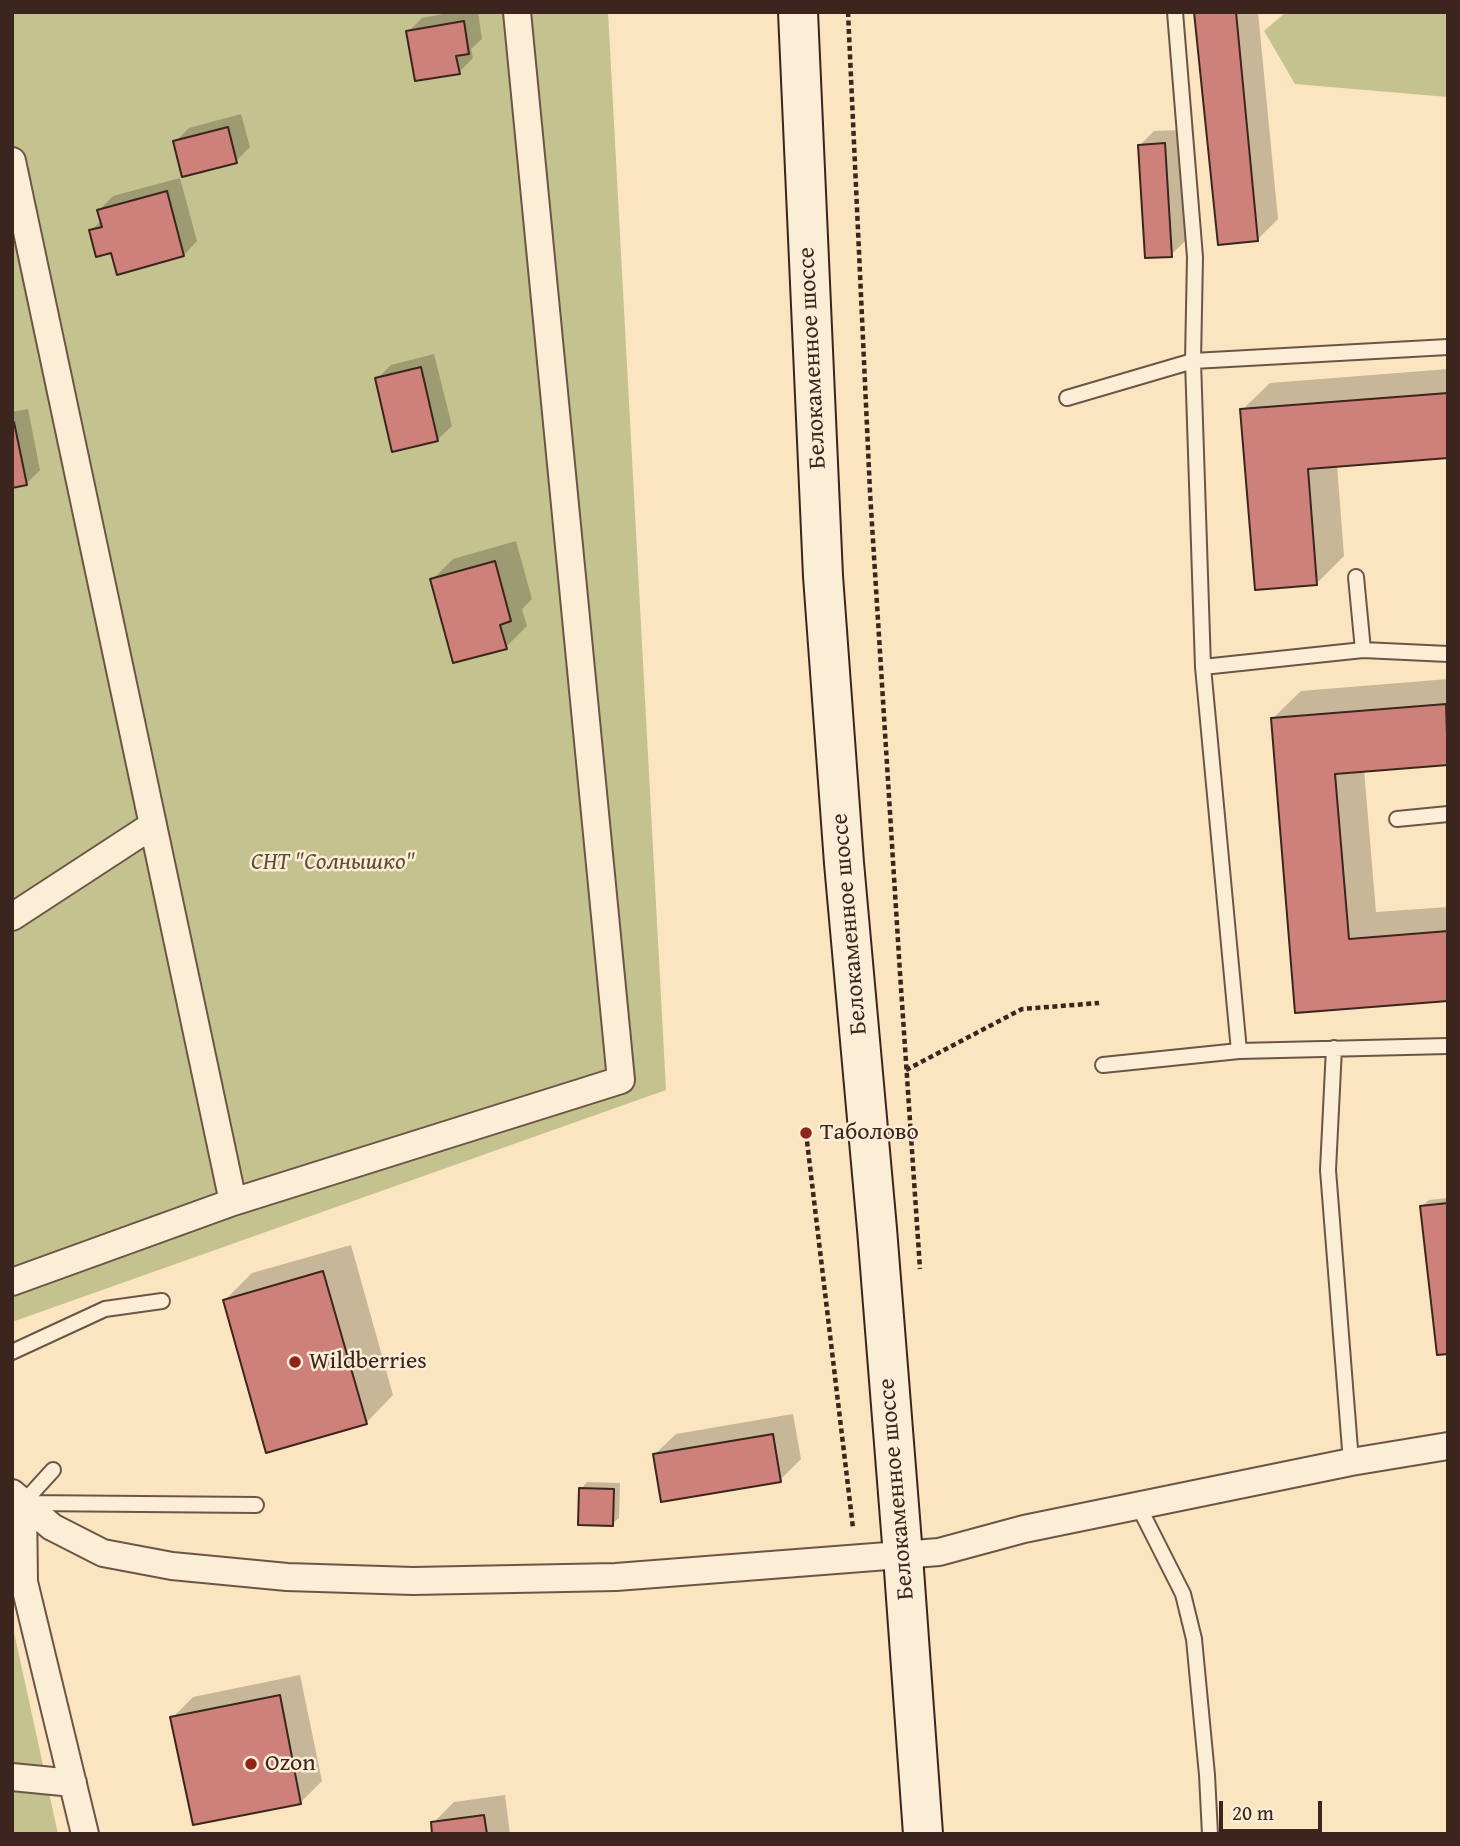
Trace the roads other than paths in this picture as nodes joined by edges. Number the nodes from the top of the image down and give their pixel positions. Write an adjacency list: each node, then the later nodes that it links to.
1 (517, 12): 20 (street)
2 (798, 12): 30 (main road, Белокаменное шоссе)
3 (1175, 12): 6 (lane)
4 (12, 161): 14 (street)
5 (1448, 347): 6 (lane)
6 (1193, 361): 7 (lane); 11 (lane)
7 (1067, 398)
8 (1356, 577): 9 (lane)
9 (1363, 650): 10 (lane); 11 (lane)
10 (1448, 654)
11 (1203, 667): 18 (lane)
12 (1448, 814): 13 (lane)
13 (1397, 819)
14 (153, 825): 15 (street); 20 (street)
15 (12, 917)
16 (1448, 1046): 17 (lane)
17 (1334, 1048): 18 (lane); 25 (lane)
18 (1239, 1051): 19 (lane)
19 (1103, 1065)
20 (233, 1202): 21 (street)
21 (12, 1282)
22 (162, 1301): 23 (lane)
23 (12, 1352)
24 (1448, 1446): 25 (street)
25 (1351, 1462): 29 (street)
26 (53, 1469): 27 (lane)
27 (18, 1498): 28 (lane); 30 (street); 32 (street)
28 (256, 1505)
29 (1138, 1505): 30 (street); 35 (lane)
30 (903, 1556): 34 (main road, Белокаменное шоссе)
31 (12, 1777): 32 (street)
32 (73, 1783): 33 (street)
33 (85, 1834)
34 (923, 1834)
35 (1210, 1834)

